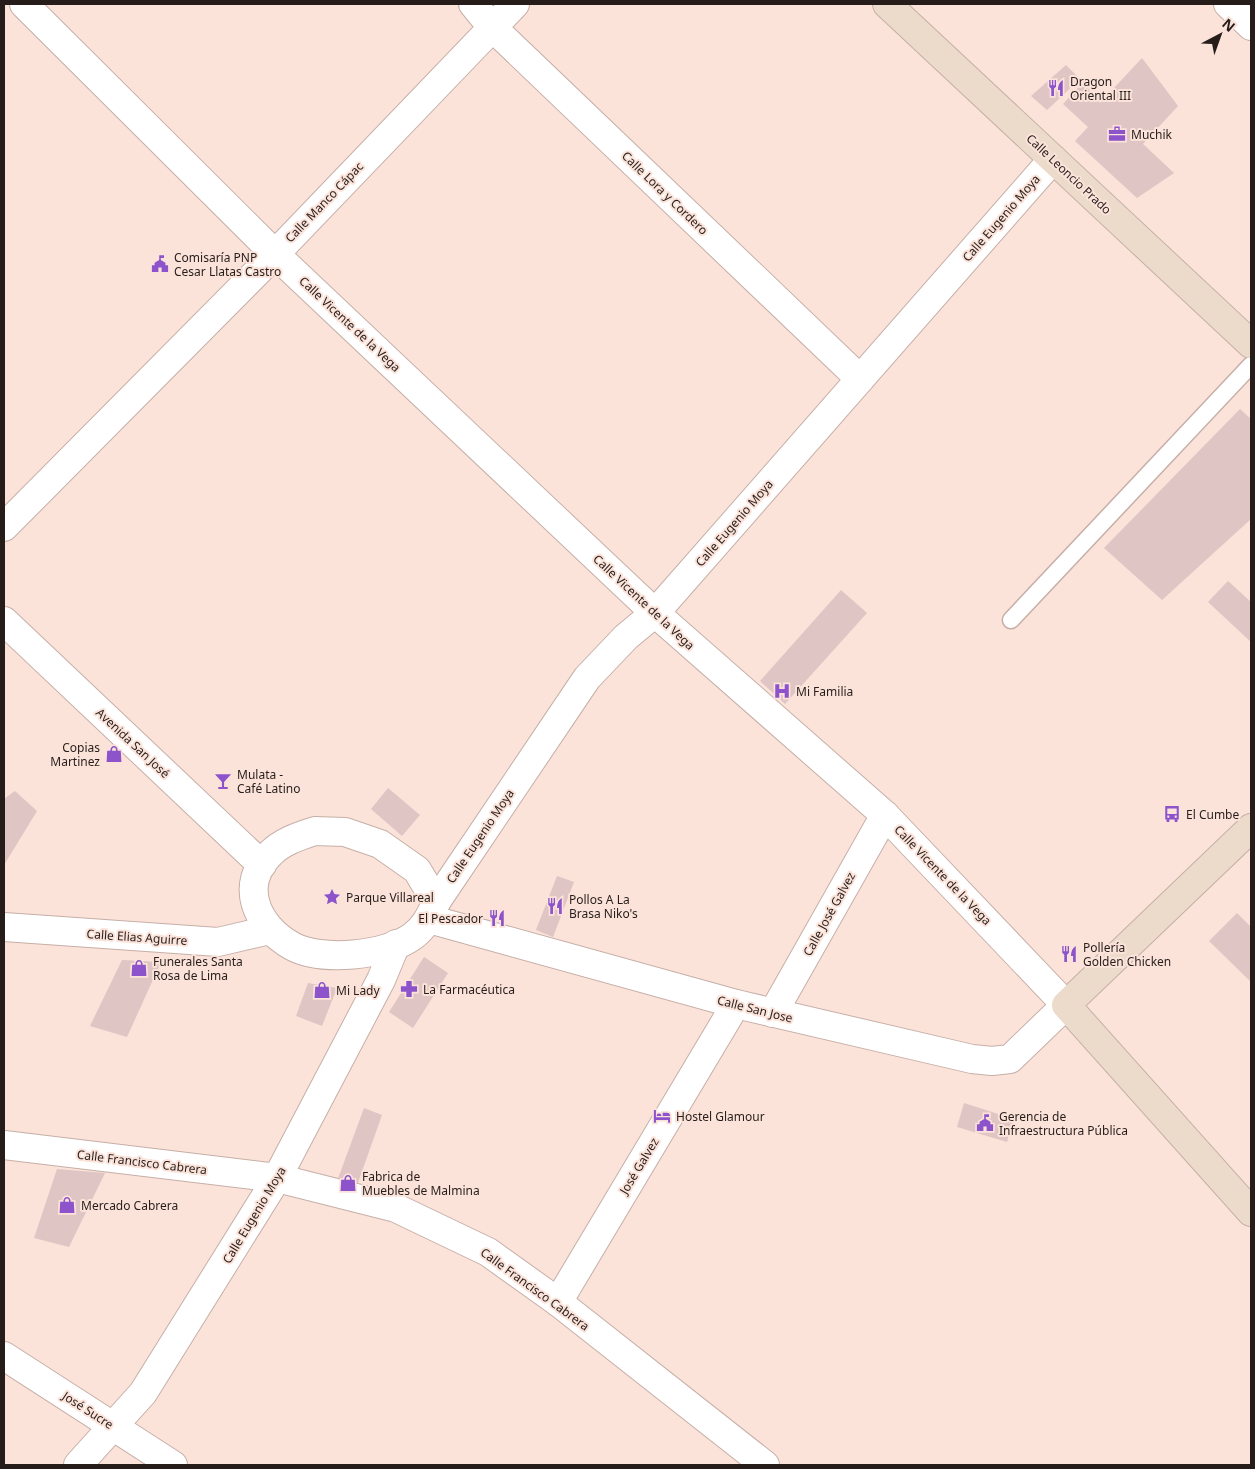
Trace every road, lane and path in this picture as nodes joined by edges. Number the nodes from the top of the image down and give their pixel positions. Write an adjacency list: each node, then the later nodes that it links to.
1 (24, 4): 9 (street, Calle Vicente de la Vega)
2 (473, 4): 6 (street, Calle Lora y Cordero)
3 (514, 4): 6 (street, Calle Manco Cápac)
4 (887, 4): 8 (street, Calle Leoncio Prado)
5 (1228, 4): 7 (street)
6 (491, 26): 9 (street, Calle Manco Cápac); 12 (street, Calle Lora y Cordero)
7 (1251, 26)
8 (1053, 159): 10 (street, Calle Leoncio Prado); 12 (street, Calle Eugenio Moya)
9 (275, 254): 13 (street, Calle Manco Cápac); 14 (street, Calle Vicente de la Vega)
10 (1251, 344)
11 (1251, 365): 15 (lane)
12 (860, 379): 14 (street, Calle Eugenio Moya)
13 (4, 527)
14 (655, 613): 17 (street, Calle Vicente de la Vega); 20 (street, Calle Eugenio Moya)
15 (1011, 620)
16 (4, 621): 19 (street, Avenida San José)
17 (885, 815): 25 (street, Calle Vicente de la Vega); 26 (street, Calle José Galvez)
18 (1251, 828): 25 (street)
19 (262, 865): 20 (street); 22 (street)
20 (432, 910): 23 (street); 24 (street, Calle San Jose)
21 (4, 928): 22 (street, Calle Elias Aguirre)
22 (270, 930): 23 (street)
23 (396, 944): 28 (street, Calle Eugenio Moya)
24 (736, 1004): 26 (street, Calle San Jose); 30 (street, José Galvez)
25 (1066, 1005): 26 (street, Calle San Jose); 29 (street, Calle Vicente de la Vega)
26 (773, 1014)
27 (4, 1146): 28 (street, Calle Francisco Cabrera)
28 (277, 1178): 30 (street, Calle Francisco Cabrera); 32 (street, Calle Eugenio Moya)
29 (1251, 1212)
30 (558, 1302): 35 (street, Calle Francisco Cabrera)
31 (4, 1356): 32 (street, José Sucre)
32 (114, 1427): 33 (street, Calle Eugenio Moya); 34 (street, José Sucre)
33 (78, 1465)
34 (173, 1465)
35 (765, 1465)

